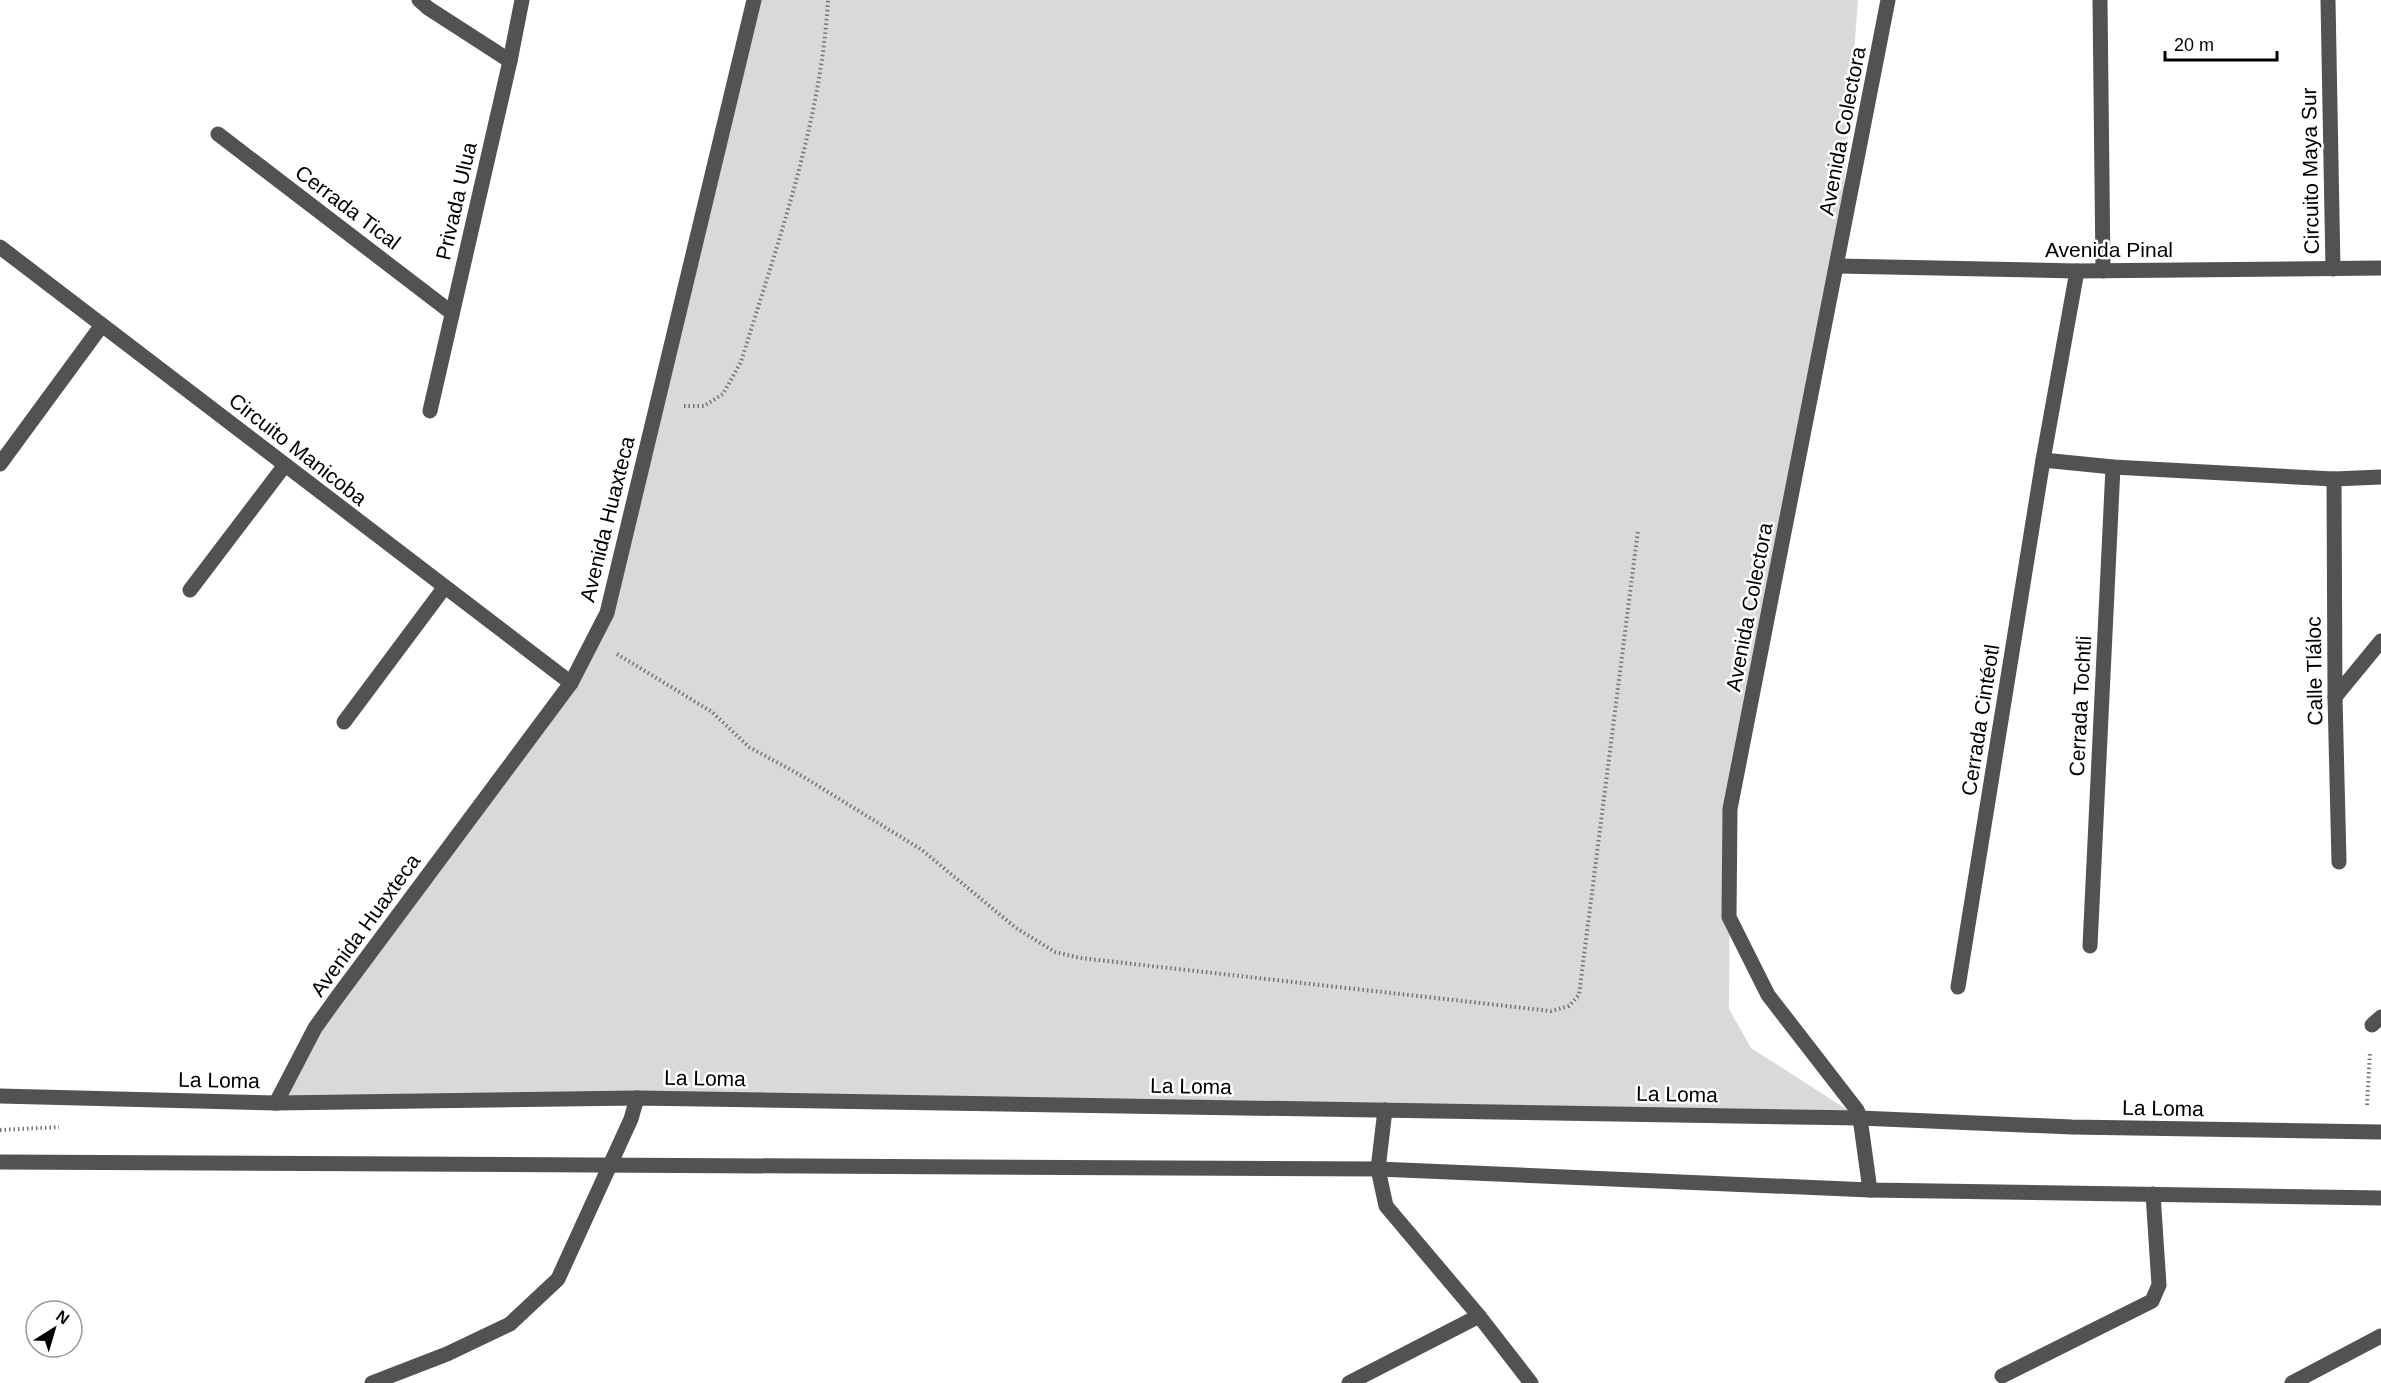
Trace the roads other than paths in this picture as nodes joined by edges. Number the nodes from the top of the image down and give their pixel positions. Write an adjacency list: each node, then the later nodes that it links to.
1 (419, 0): 7 (street)
2 (522, 0): 7 (street, Privada Ulua)
3 (754, 0): 27 (street, Avenida Huaxteca)
4 (1888, 0): 10 (street, Avenida Colectora)
5 (2100, 0): 14 (street)
6 (2328, 0): 12 (street, Circuito Maya Sur)
7 (510, 61): 15 (street, Privada Ulua)
8 (218, 134): 15 (street, Cerrada Tical)
9 (0, 247): 16 (street, Circuito Manicoba)
10 (1838, 266): 13 (street, Avenida Pinal); 37 (street, Avenida Colectora)
11 (2381, 268): 12 (street, Avenida Pinal)
12 (2333, 269): 14 (street, Avenida Pinal)
13 (2077, 271): 14 (street, Avenida Pinal); 18 (street, Cerrada Cintéotl)
14 (2103, 271)
15 (452, 313): 17 (street, Privada Ulua)
16 (102, 325): 19 (street); 20 (street, Circuito Manicoba)
17 (430, 411)
18 (2043, 460): 21 (street); 32 (street, Cerrada Cintéotl)
19 (0, 464)
20 (285, 465): 24 (street, Circuito Manicoba); 25 (street)
21 (2113, 467): 23 (street); 31 (street, Cerrada Tochtli)
22 (2381, 477): 23 (street)
23 (2334, 479): 28 (street, Calle Tláloc)
24 (444, 588): 27 (street, Circuito Manicoba); 29 (street)
25 (190, 590)
26 (2381, 641): 28 (street)
27 (571, 683): 35 (street, Avenida Huaxteca)
28 (2335, 697): 30 (street, Calle Tláloc)
29 (344, 722)
30 (2339, 862)
31 (2090, 946)
32 (1958, 987)
33 (0, 1096): 35 (street, La Loma)
34 (637, 1098): 35 (street, La Loma); 36 (street, La Loma); 40 (street)
35 (276, 1103)
36 (1385, 1110): 37 (street, La Loma); 41 (street)
37 (1860, 1118): 38 (street, La Loma); 42 (street, Avenida Colectora)
38 (2381, 1132)
39 (0, 1162): 40 (street)
40 (610, 1166): 41 (street); 48 (street)
41 (1378, 1169): 42 (street); 45 (street)
42 (1870, 1190): 43 (street)
43 (2154, 1194): 44 (street); 47 (street)
44 (2381, 1198)
45 (1479, 1316): 49 (street); 50 (street)
46 (2381, 1336): 51 (street)
47 (2002, 1376)
48 (372, 1383)
49 (1348, 1383)
50 (1531, 1383)
51 (2292, 1383)

